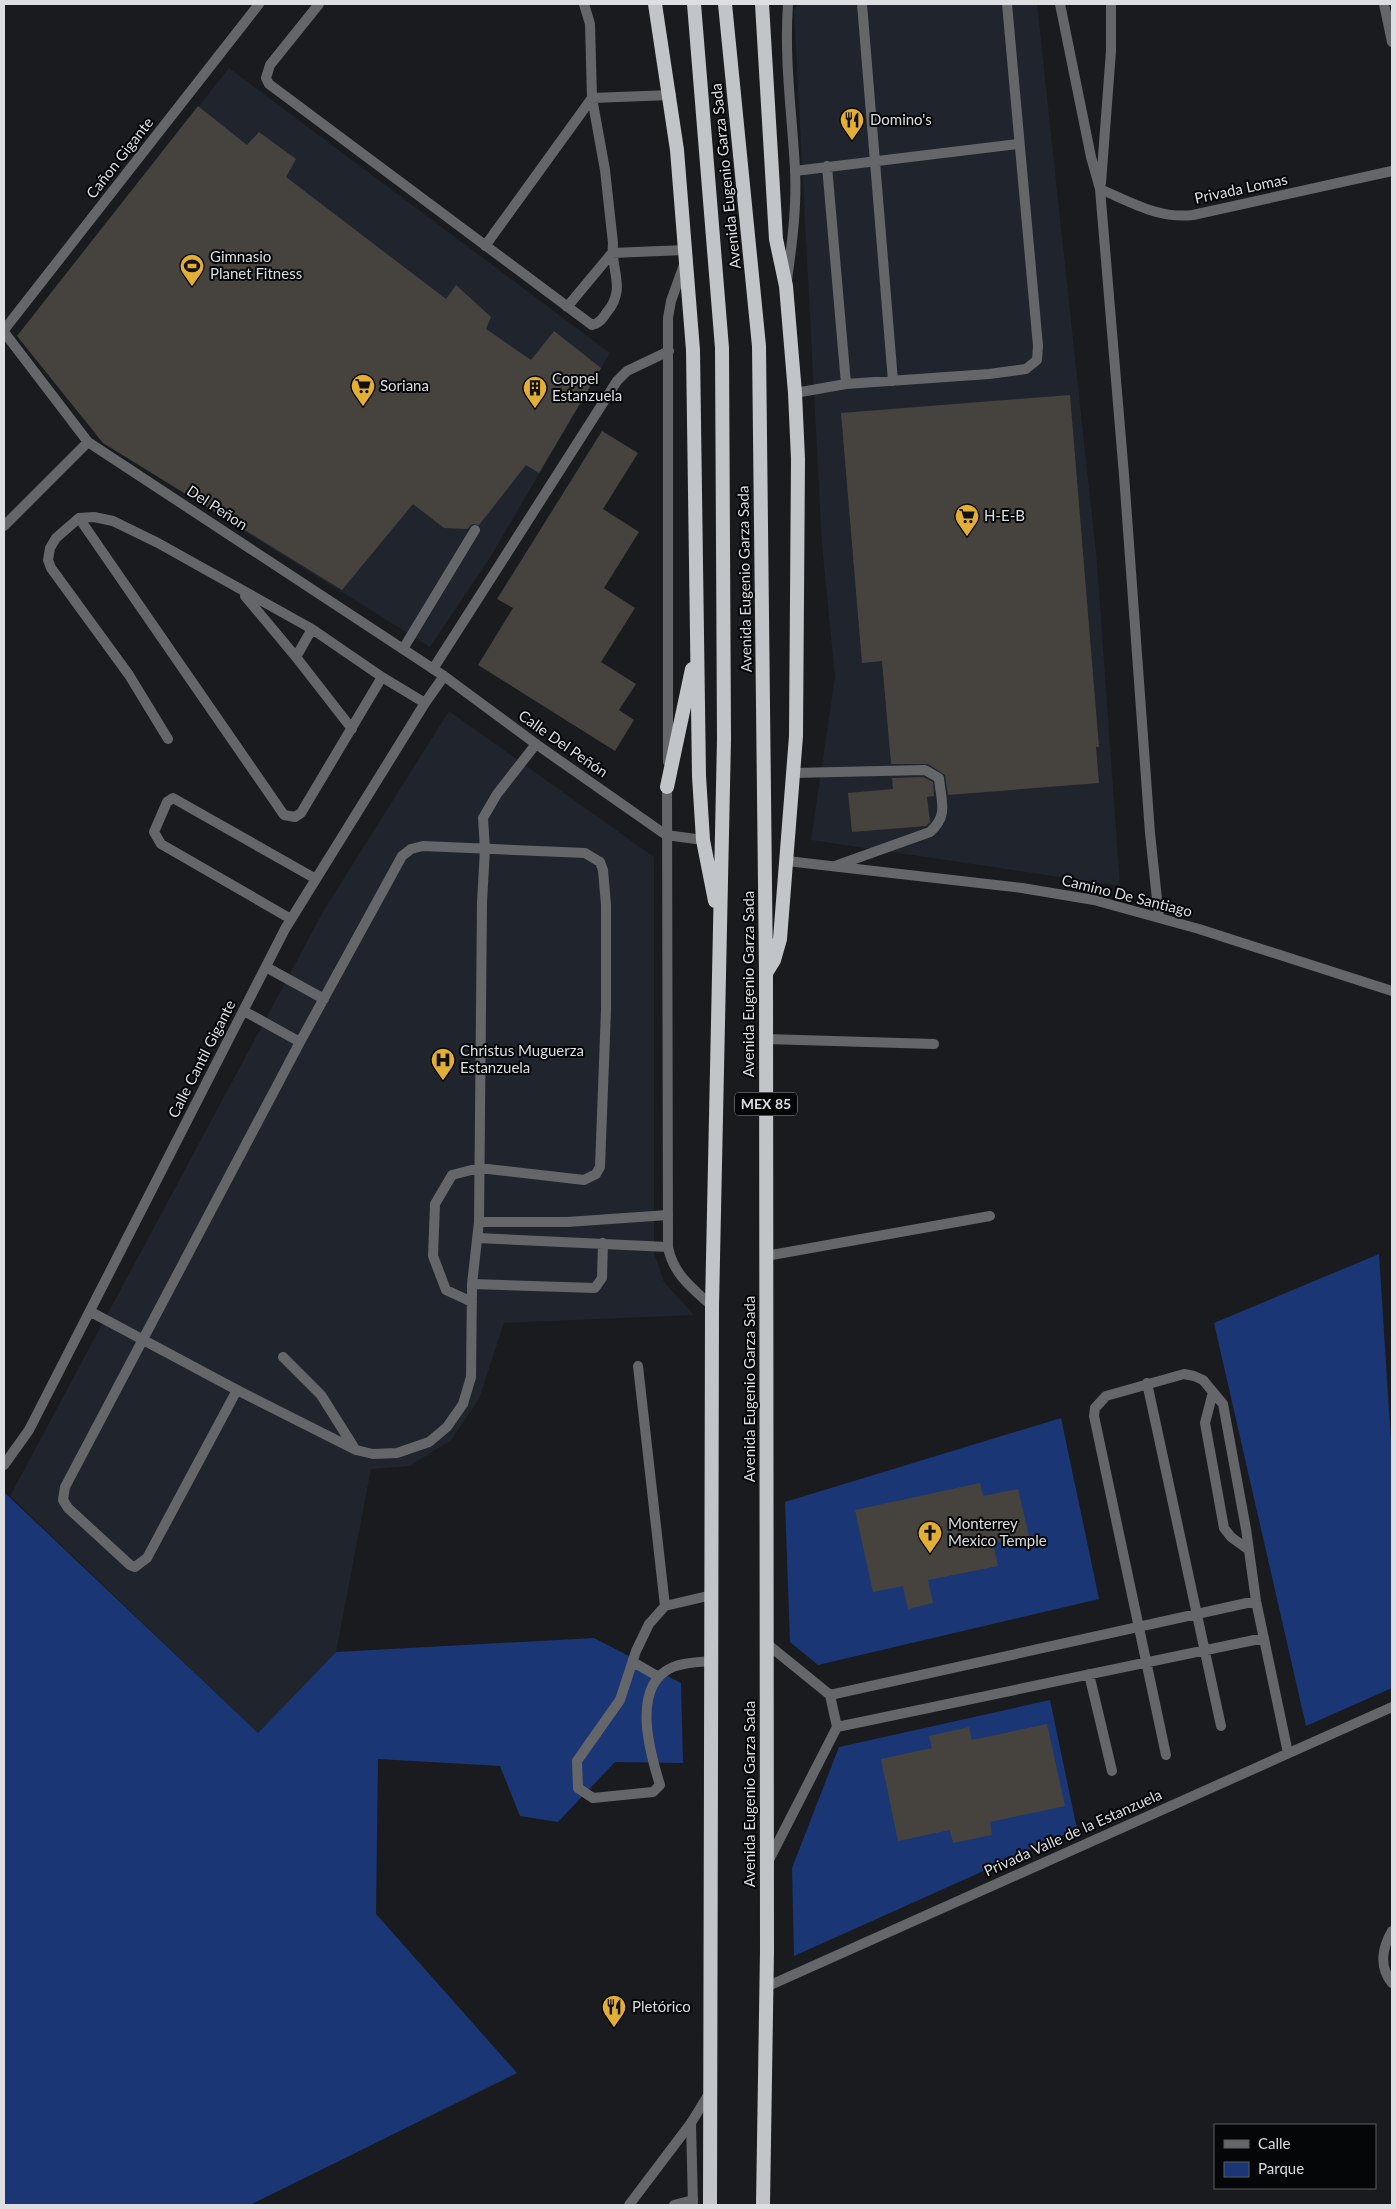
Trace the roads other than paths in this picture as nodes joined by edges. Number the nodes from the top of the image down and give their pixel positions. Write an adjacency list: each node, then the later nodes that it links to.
1 (259, 4): 28 (street, Cañon Gigante)
2 (319, 4): 23 (street)
3 (584, 4): 16 (street)
4 (655, 4): 15 (highway)
5 (694, 4): 59 (highway, Avenida Eugenio Garza Sada / MEX 85)
6 (725, 4): 61 (highway, Avenida Eugenio Garza Sada / MEX 85)
7 (762, 4): 26 (highway)
8 (788, 4): 20 (street)
9 (862, 4): 18 (street)
10 (1007, 4): 17 (street)
11 (1060, 4): 22 (street)
12 (1111, 4): 22 (street)
13 (1384, 4): 14 (street)
14 (1392, 42)
15 (671, 95): 16 (street); 25 (highway)
16 (592, 98): 23 (street); 24 (street)
17 (1018, 144): 18 (street); 30 (street)
18 (874, 160): 19 (street); 30 (street)
19 (827, 166): 20 (street); 31 (street)
20 (795, 171): 26 (street)
21 (1392, 171): 22 (street, Privada Lomas)
22 (1100, 189): 57 (street)
23 (485, 246): 27 (street)
24 (612, 253): 25 (street); 27 (street); 27 (street)
25 (685, 256): 29 (street); 39 (highway)
26 (786, 286): 32 (highway)
27 (567, 307)
28 (4, 331): 33 (street, Del Peñon)
29 (669, 351): 42 (street); 50 (street)
30 (892, 381): 31 (street)
31 (846, 384): 32 (street)
32 (796, 393): 49 (highway)
33 (88, 442): 35 (street); 40 (street, Del Peñon)
34 (79, 518): 37 (street); 46 (street); 47 (street)
35 (4, 526)
36 (475, 530): 40 (street)
37 (240, 590): 38 (street); 41 (street)
38 (312, 629): 41 (street); 44 (street)
39 (698, 641): 50 (highway); 52 (highway)
40 (403, 649): 42 (street, Del Peñon)
41 (296, 657): 46 (street)
42 (433, 669): 43 (street, Del Peñon)
43 (444, 676): 45 (street, Calle Cantil Gigante); 48 (street, Calle Del Peñón)
44 (382, 677): 45 (street); 46 (street)
45 (425, 703): 56 (street, Calle Cantil Gigante)
46 (352, 730)
47 (168, 740)
48 (536, 744): 51 (street, Calle Del Peñón); 53 (street)
49 (793, 773): 54 (highway); 55 (street)
50 (667, 787): 51 (street)
51 (666, 835): 52 (street); 69 (street)
52 (703, 840): 59 (highway)
53 (485, 848): 63 (street); 68 (street); 68 (street)
54 (787, 861): 55 (street, Camino De Santiago); 61 (highway)
55 (836, 866): 57 (street, Camino De Santiago)
56 (316, 879): 58 (street, Calle Cantil Gigante); 58 (street)
57 (1159, 918): 62 (street, Camino De Santiago)
58 (291, 920): 60 (street, Calle Cantil Gigante)
59 (720, 931): 78 (highway, Avenida Eugenio Garza Sada / MEX 85)
60 (266, 967): 63 (street); 64 (street, Calle Cantil Gigante)
61 (766, 974): 65 (highway, Avenida Eugenio Garza Sada / MEX 85)
62 (1392, 991)
63 (324, 998): 66 (street)
64 (244, 1010): 66 (street); 79 (street, Calle Cantil Gigante)
65 (766, 1039): 67 (street); 75 (highway, Avenida Eugenio Garza Sada / MEX 85)
66 (300, 1042): 80 (street)
67 (934, 1044)
68 (479, 1168): 71 (street); 77 (street)
69 (668, 1215): 71 (street); 74 (street)
70 (990, 1216): 75 (street)
71 (479, 1222): 72 (street)
72 (478, 1238): 73 (street); 76 (street)
73 (603, 1242): 74 (street); 76 (street)
74 (668, 1246): 78 (street)
75 (766, 1256): 95 (highway, Avenida Eugenio Garza Sada / MEX 85)
76 (472, 1284): 77 (street)
77 (472, 1302): 86 (street)
78 (712, 1306): 89 (highway, Avenida Eugenio Garza Sada / MEX 85)
79 (91, 1312): 80 (street); 87 (street, Calle Cantil Gigante)
80 (143, 1339): 84 (street); 84 (street)
81 (283, 1356): 86 (street)
82 (638, 1366): 91 (street)
83 (1147, 1383): 85 (street); 92 (street); 93 (street)
84 (237, 1390): 86 (street)
85 (1213, 1392): 88 (street); 88 (street)
86 (356, 1450)
87 (4, 1465)
88 (1249, 1550): 90 (street)
89 (712, 1595): 91 (street); 97 (highway, Avenida Eugenio Garza Sada / MEX 85)
90 (1256, 1601): 92 (street); 94 (street)
91 (665, 1606): 98 (street)
92 (1197, 1615): 93 (street); 96 (street)
93 (1138, 1627): 99 (street); 102 (street)
94 (1264, 1638): 96 (street); 106 (street)
95 (766, 1643): 102 (street); 109 (highway, Avenida Eugenio Garza Sada / MEX 85)
96 (1205, 1651): 99 (street); 104 (street)
97 (712, 1661): 101 (street); 113 (highway, Avenida Eugenio Garza Sada / MEX 85)
98 (633, 1662): 101 (street); 101 (street)
99 (1147, 1662): 100 (street); 107 (street)
100 (1089, 1674): 105 (street); 108 (street)
101 (659, 1677)
102 (830, 1695): 105 (street)
103 (1392, 1709): 106 (street, Privada Valle de la Estanzuela)
104 (1222, 1726)
105 (837, 1727): 109 (street)
106 (1288, 1753): 112 (street, Privada Valle de la Estanzuela)
107 (1166, 1755)
108 (1112, 1771)
109 (766, 1866): 112 (highway, Avenida Eugenio Garza Sada / MEX 85)
110 (1392, 1931): 111 (street)
111 (1392, 1983)
112 (766, 1987): 119 (highway, Avenida Eugenio Garza Sada / MEX 85)
113 (710, 2091): 114 (street); 118 (highway, Avenida Eugenio Garza Sada / MEX 85)
114 (691, 2122): 115 (street); 116 (street)
115 (693, 2202): 117 (street)
116 (629, 2205)
117 (674, 2205)
118 (710, 2205)
119 (763, 2205)

